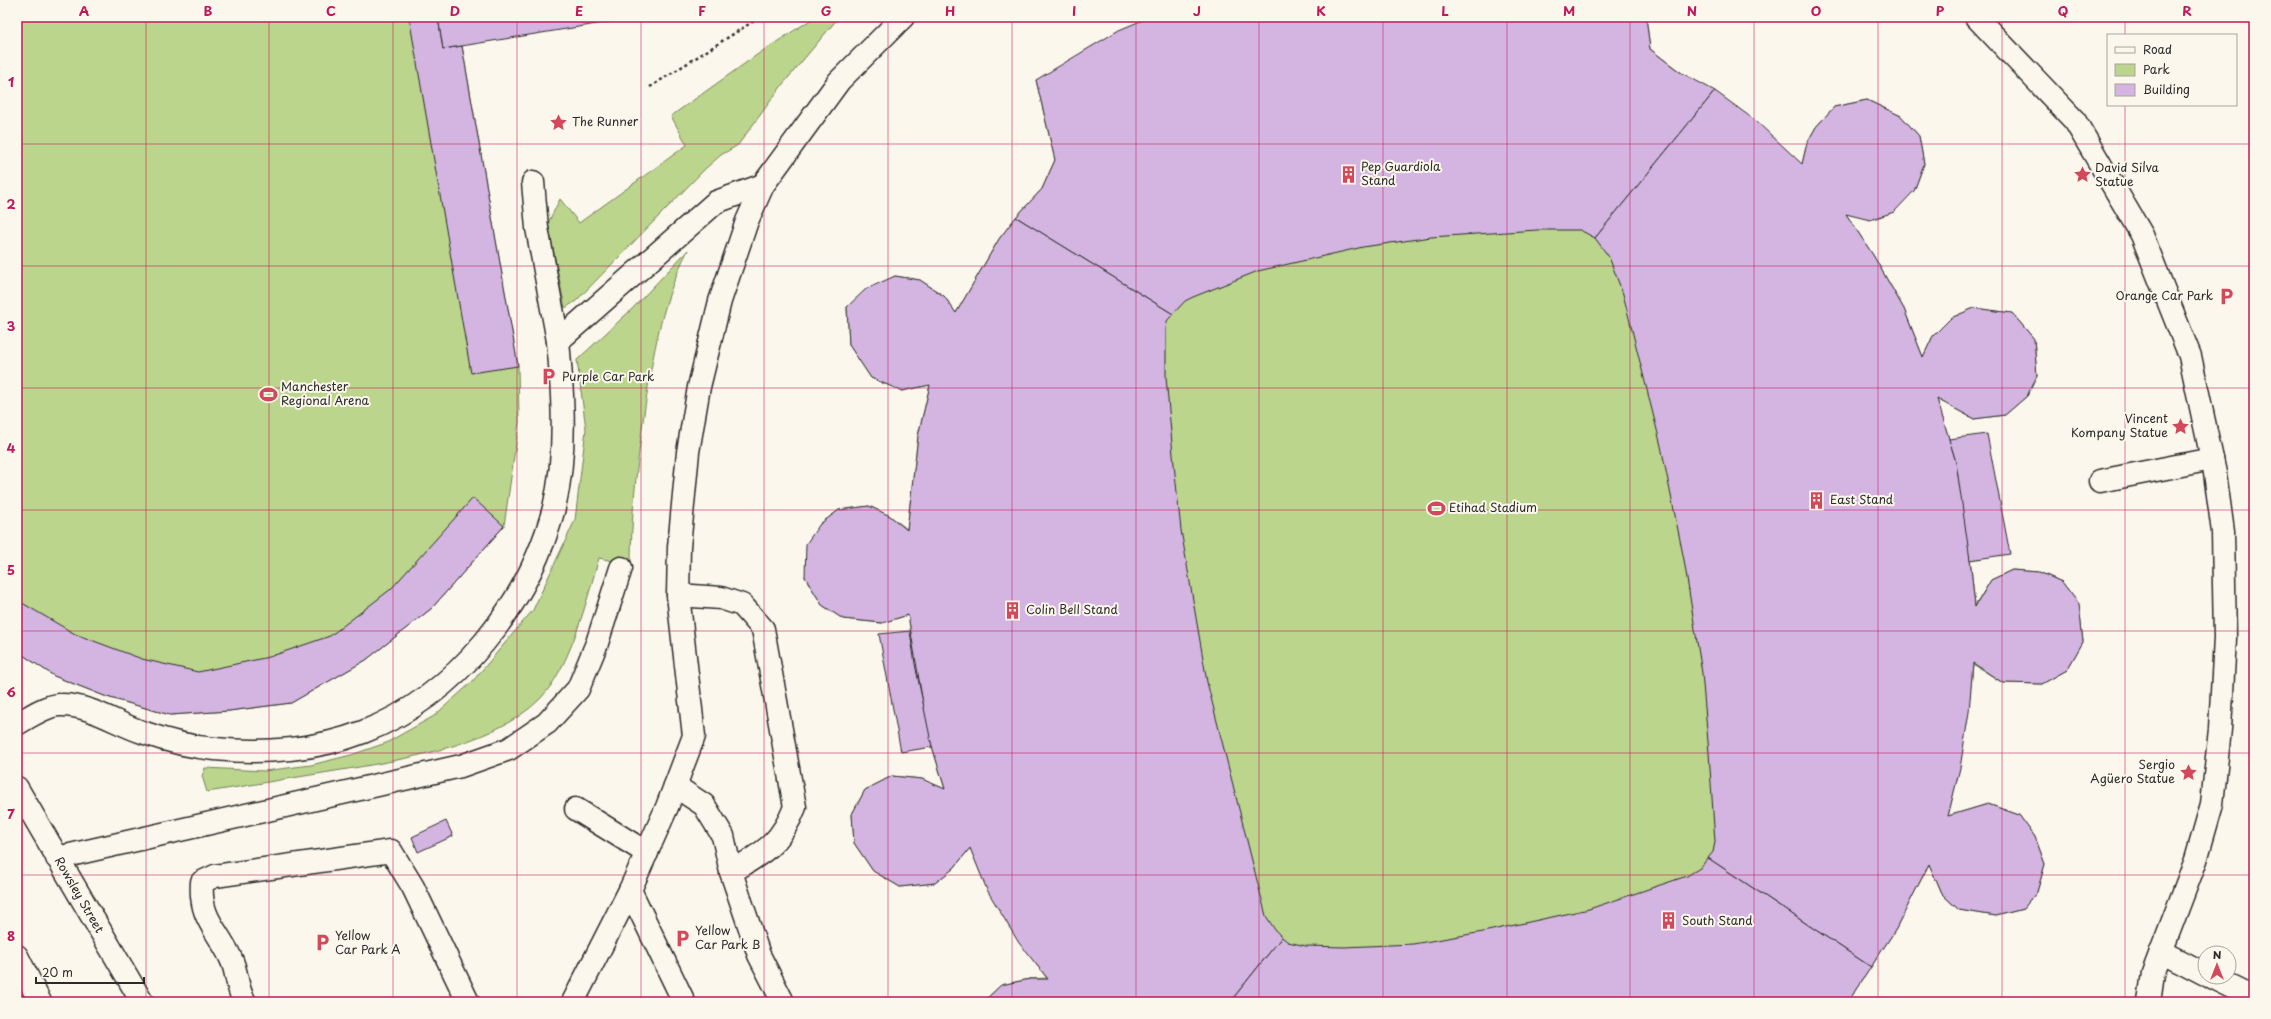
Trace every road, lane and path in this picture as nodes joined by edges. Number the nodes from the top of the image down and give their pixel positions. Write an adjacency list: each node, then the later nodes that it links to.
1 (760, 17): 4 (path)
2 (903, 17): 6 (street)
3 (1976, 17): 8 (street)
4 (650, 87)
5 (533, 182): 7 (street)
6 (763, 185): 7 (street); 11 (street)
7 (558, 341): 12 (street)
8 (2212, 459): 9 (street); 20 (street)
9 (2100, 481)
10 (621, 568): 17 (street)
11 (678, 595): 13 (street); 18 (street)
12 (17, 724)
13 (675, 786): 16 (street); 18 (street)
14 (17, 788): 17 (street, Rowsley Street)
15 (576, 808): 16 (street)
16 (647, 853): 19 (street)
17 (57, 858): 26 (street, Rowsley Street)
18 (731, 872): 31 (street)
19 (630, 890): 29 (street); 30 (street)
20 (2161, 951): 22 (street); 32 (street)
21 (17, 956): 25 (street)
22 (2197, 970)
23 (2227, 985): 24 (street)
24 (2254, 998)
25 (40, 1002)
26 (142, 1002)
27 (245, 1002): 28 (street)
28 (468, 1002)
29 (573, 1002)
30 (684, 1002)
31 (783, 1002)
32 (2149, 1002)

